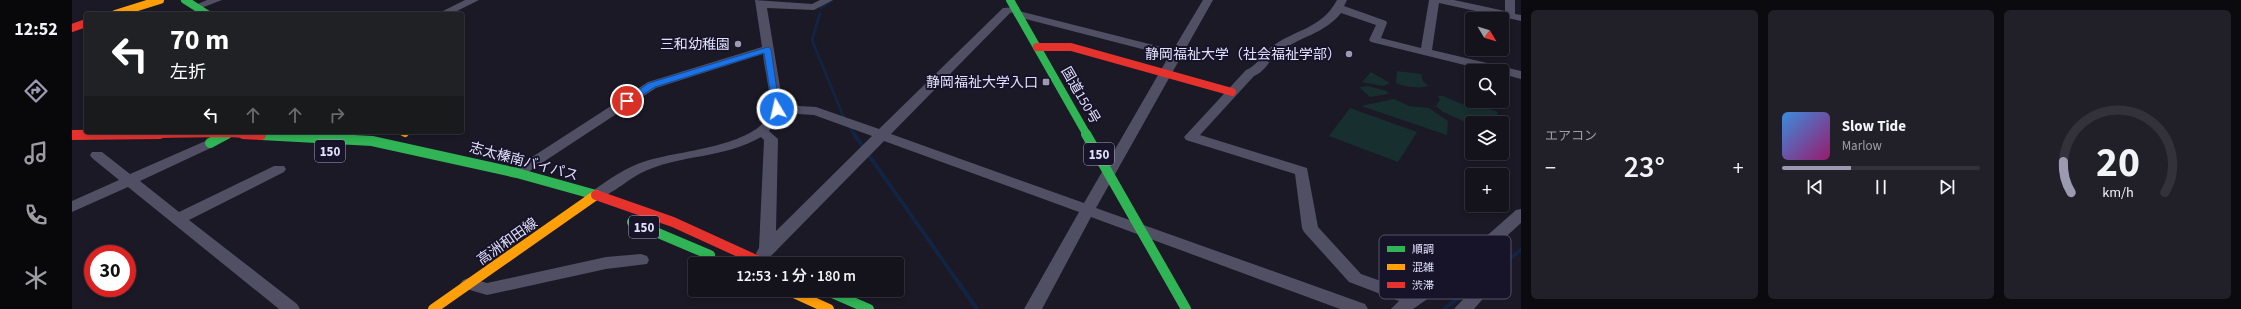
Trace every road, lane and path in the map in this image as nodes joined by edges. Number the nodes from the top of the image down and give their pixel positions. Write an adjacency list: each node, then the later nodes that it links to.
1 (160, 0): 14 (main road)
2 (184, 0): 12 (main road)
3 (217, 0): 12 (street)
4 (474, 0): 16 (street)
5 (828, 0): 10 (street)
6 (1208, 0): 23 (street)
7 (1434, 0): 22 (street)
8 (1440, 0): 17 (street)
9 (1510, 0): 17 (street)
10 (761, 2): 21 (street)
11 (1340, 4): 22 (street); 26 (street)
12 (196, 7): 15 (main road)
13 (1015, 8): 20 (main road, 国道150号 / 150); 23 (street); 33 (street)
14 (121, 12)
15 (204, 12)
16 (447, 12)
17 (1516, 17)
18 (84, 24): 19 (main road)
19 (72, 28)
20 (1037, 47): 24 (main road); 41 (main road, 国道150号 / 150)
21 (768, 49): 27 (street); 42 (street)
22 (1426, 53): 25 (street)
23 (1176, 54): 24 (street)
24 (1168, 73): 26 (main road); 41 (street)
25 (1521, 75)
26 (1232, 92): 61 (street)
27 (777, 109): 28 (street); 33 (street)
28 (762, 131): 44 (street); 55 (street)
29 (125, 134): 32 (main road, 志太榛南バイパス / 150)
30 (226, 134): 34 (main road)
31 (262, 134): 42 (main road, 志太榛南バイパス / 150)
32 (72, 135)
33 (881, 135): 49 (street); 55 (street)
34 (210, 143): 35 (main road); 36 (main road); 43 (street)
35 (233, 143)
36 (80, 145)
37 (265, 145): 38 (main road)
38 (289, 146)
39 (97, 154): 43 (street)
40 (279, 169): 51 (street)
41 (1109, 171): 49 (street); 53 (main road, 国道150号 / 150)
42 (517, 173): 44 (main road, 志太榛南バイパス / 150)
43 (131, 180): 47 (street); 51 (street)
44 (596, 195): 46 (main road, 高洲和田線); 57 (main road, 志太榛南バイパス / 150)
45 (567, 201): 46 (main road, 志太榛南バイパス)
46 (582, 206): 48 (main road, 志太榛南バイパス); 60 (main road, 高洲和田線)
47 (72, 207)
48 (597, 210)
49 (1088, 211): 53 (street); 71 (street)
50 (1521, 214): 54 (street)
51 (179, 219): 67 (street)
52 (625, 219): 56 (main road, 150)
53 (1141, 230): 72 (main road, 国道150号 / 150); 73 (street)
54 (1498, 235)
55 (767, 249): 58 (street)
56 (715, 257)
57 (750, 257)
58 (763, 257)
59 (641, 260): 60 (street)
60 (469, 284): 68 (main road, 高洲和田線)
61 (1379, 290)
62 (803, 297): 69 (main road)
63 (841, 297): 70 (main road)
64 (1396, 299): 66 (street)
65 (1473, 299): 74 (street)
66 (1406, 304)
67 (291, 309)
68 (433, 309)
69 (829, 309)
70 (869, 309)
71 (1033, 309)
72 (1186, 309)
73 (1359, 309)
74 (1463, 309)

